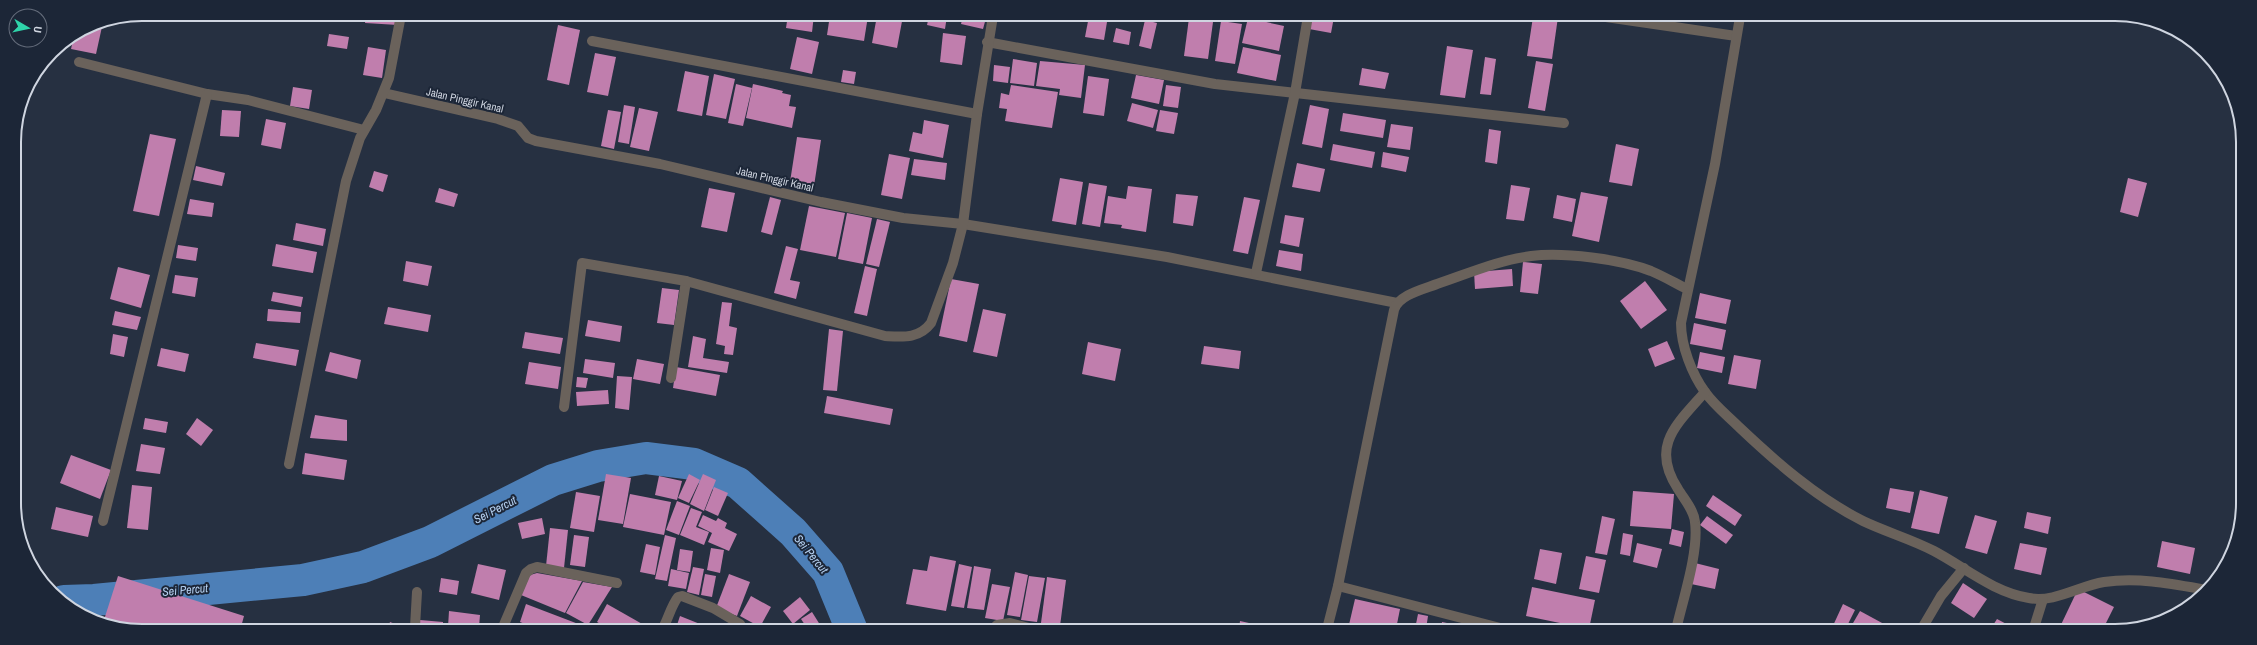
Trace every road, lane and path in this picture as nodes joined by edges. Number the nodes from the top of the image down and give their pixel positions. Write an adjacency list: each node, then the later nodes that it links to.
1 (400, 21): 10 (street)
2 (992, 21): 8 (street)
3 (1307, 21): 11 (street)
4 (1633, 21): 6 (street)
5 (1739, 21): 6 (street)
6 (1736, 36): 19 (street)
7 (592, 41): 13 (street)
8 (987, 42): 11 (street); 13 (street)
9 (79, 62): 12 (street)
10 (384, 93): 15 (street); 16 (street, Jalan Pinggir Kanal)
11 (1294, 93): 14 (street); 17 (street)
12 (207, 94): 15 (street); 25 (street)
13 (977, 114): 16 (street)
14 (1564, 123)
15 (364, 130): 24 (street)
16 (963, 224): 17 (street, Jalan Pinggir Kanal); 18 (street)
17 (1256, 273): 20 (street, Jalan Pinggir Kanal)
18 (686, 281): 21 (street); 23 (street)
19 (1687, 288): 20 (street); 22 (street)
20 (1397, 303): 28 (street)
21 (671, 378)
22 (1705, 392): 26 (street); 40 (street)
23 (564, 407)
24 (289, 464)
25 (103, 521)
26 (1964, 568): 31 (street); 41 (street)
27 (617, 583): 33 (street)
28 (1338, 586): 38 (street); 39 (street)
29 (2201, 589): 31 (street)
30 (417, 592): 32 (street)
31 (2043, 600): 42 (street)
32 (415, 624)
33 (505, 624)
34 (665, 624): 35 (street)
35 (740, 624)
36 (1004, 624): 37 (street)
37 (1014, 624)
38 (1328, 624)
39 (1485, 624)
40 (1677, 624)
41 (1925, 624)
42 (2035, 624)

